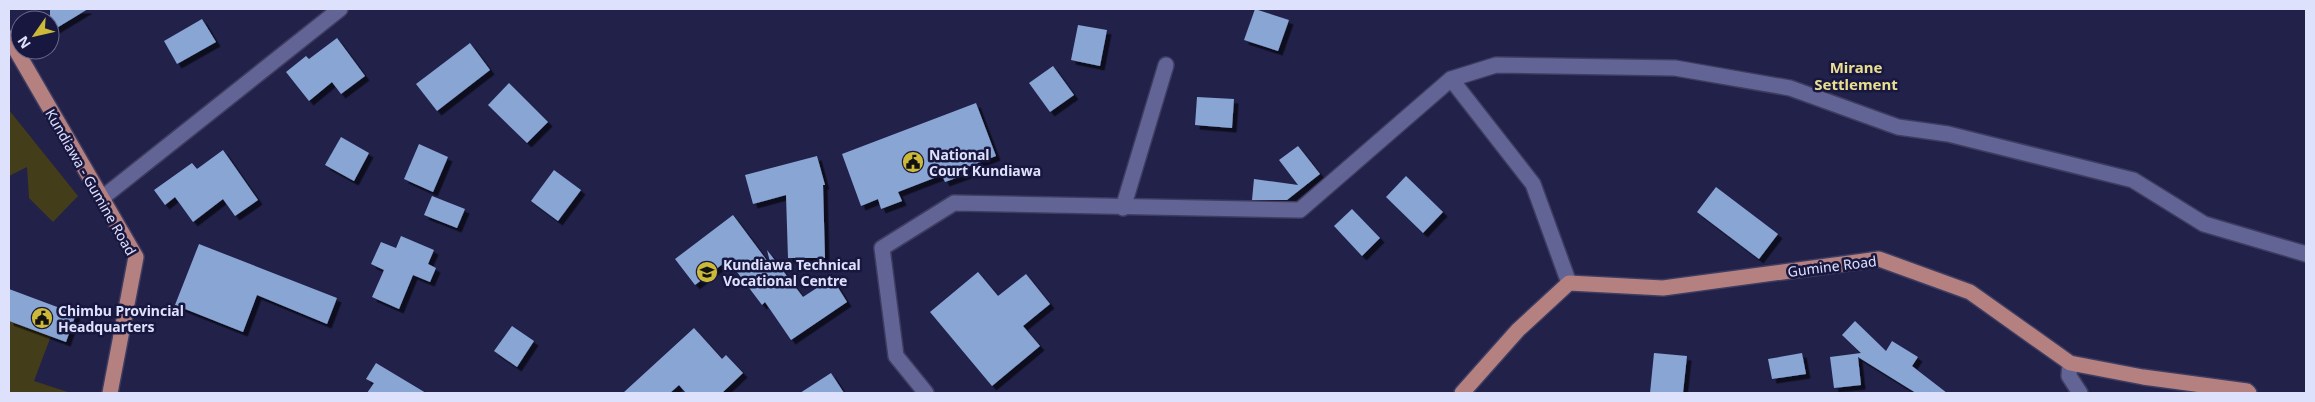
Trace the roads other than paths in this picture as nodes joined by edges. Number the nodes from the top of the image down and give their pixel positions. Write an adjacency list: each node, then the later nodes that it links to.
1 (340, 9): 5 (street)
2 (9, 38): 5 (main road, Kundiawa - Gumine Road)
3 (1166, 65): 6 (street)
4 (1451, 79): 6 (street); 7 (street); 8 (street)
5 (102, 198): 10 (main road, Kundiawa - Gumine Road)
6 (1123, 208): 11 (street)
7 (2306, 254)
8 (1569, 283): 9 (main road, Gumine Road); 12 (main road)
9 (2070, 363): 13 (street); 14 (main road, Gumine Road)
10 (110, 393)
11 (926, 393)
12 (1462, 393)
13 (2080, 393)
14 (2249, 393)

